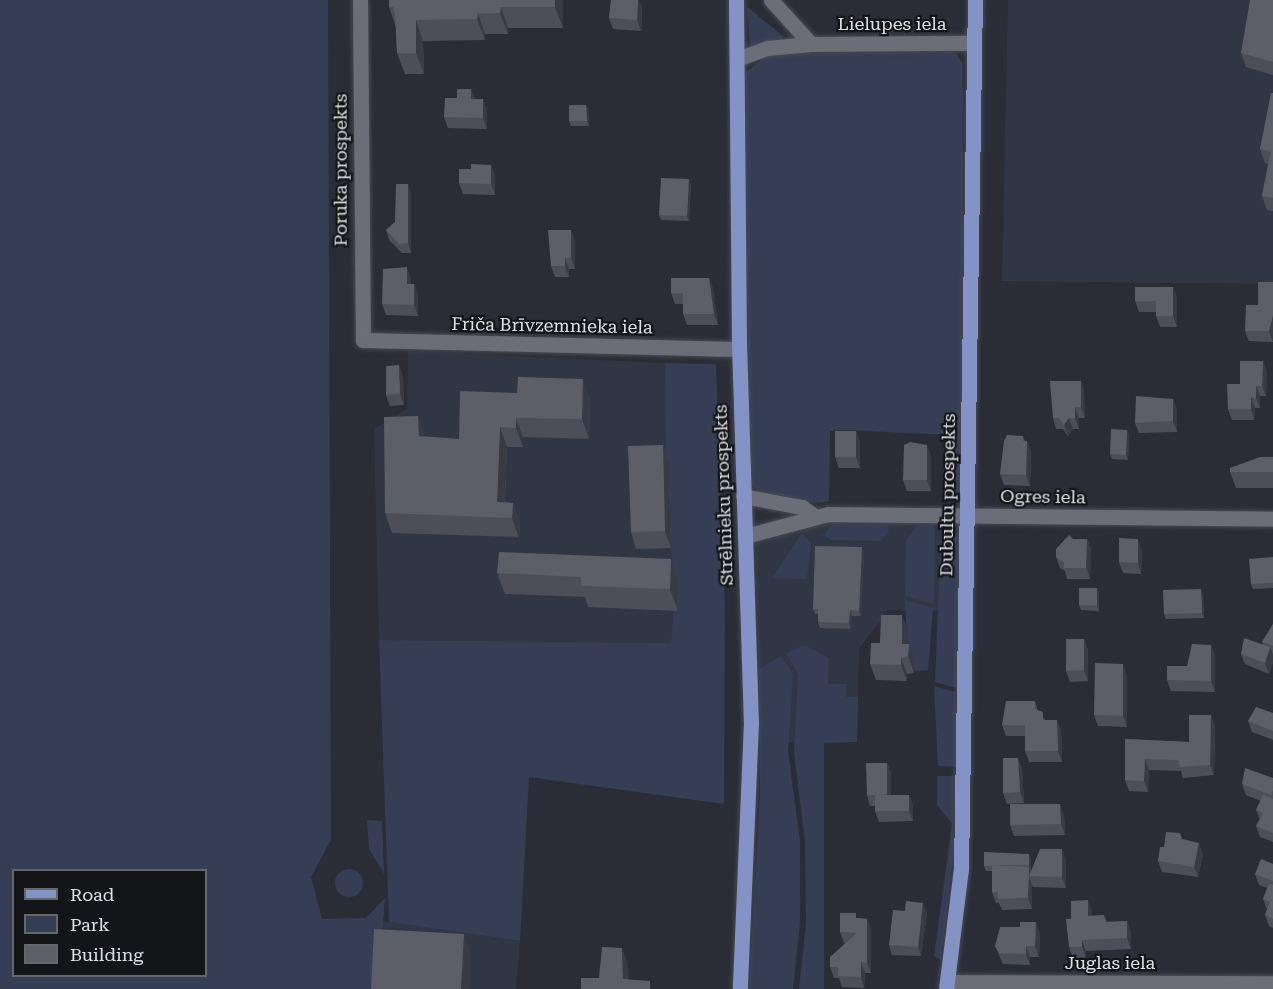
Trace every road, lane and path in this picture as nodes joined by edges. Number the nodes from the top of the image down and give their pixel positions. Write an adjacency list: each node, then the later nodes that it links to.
1 (360, 0): 8 (street, Poruka prospekts)
2 (736, 0): 7 (main road, Strēlnieku prospekts)
3 (771, 0): 6 (street)
4 (975, 0): 5 (main road, Dubultu prospekts)
5 (974, 43): 6 (street, Lielupes iela); 11 (main road, Dubultu prospekts)
6 (811, 44): 7 (street, Lielupes iela)
7 (737, 59): 9 (main road, Strēlnieku prospekts)
8 (363, 340): 9 (street, Friča Brīvzemnieka iela)
9 (739, 349): 10 (main road, Strēlnieku prospekts)
10 (743, 496): 12 (street, Ogres iela); 14 (main road, Strēlnieku prospekts)
11 (968, 513): 12 (street, Ogres iela); 13 (street, Ogres iela); 16 (main road, Dubultu prospekts)
12 (813, 515): 14 (street, Ogres iela)
13 (1273, 519)
14 (745, 536): 17 (main road, Strēlnieku prospekts)
15 (1273, 983): 16 (street, Juglas iela)
16 (946, 985)
17 (740, 989)

